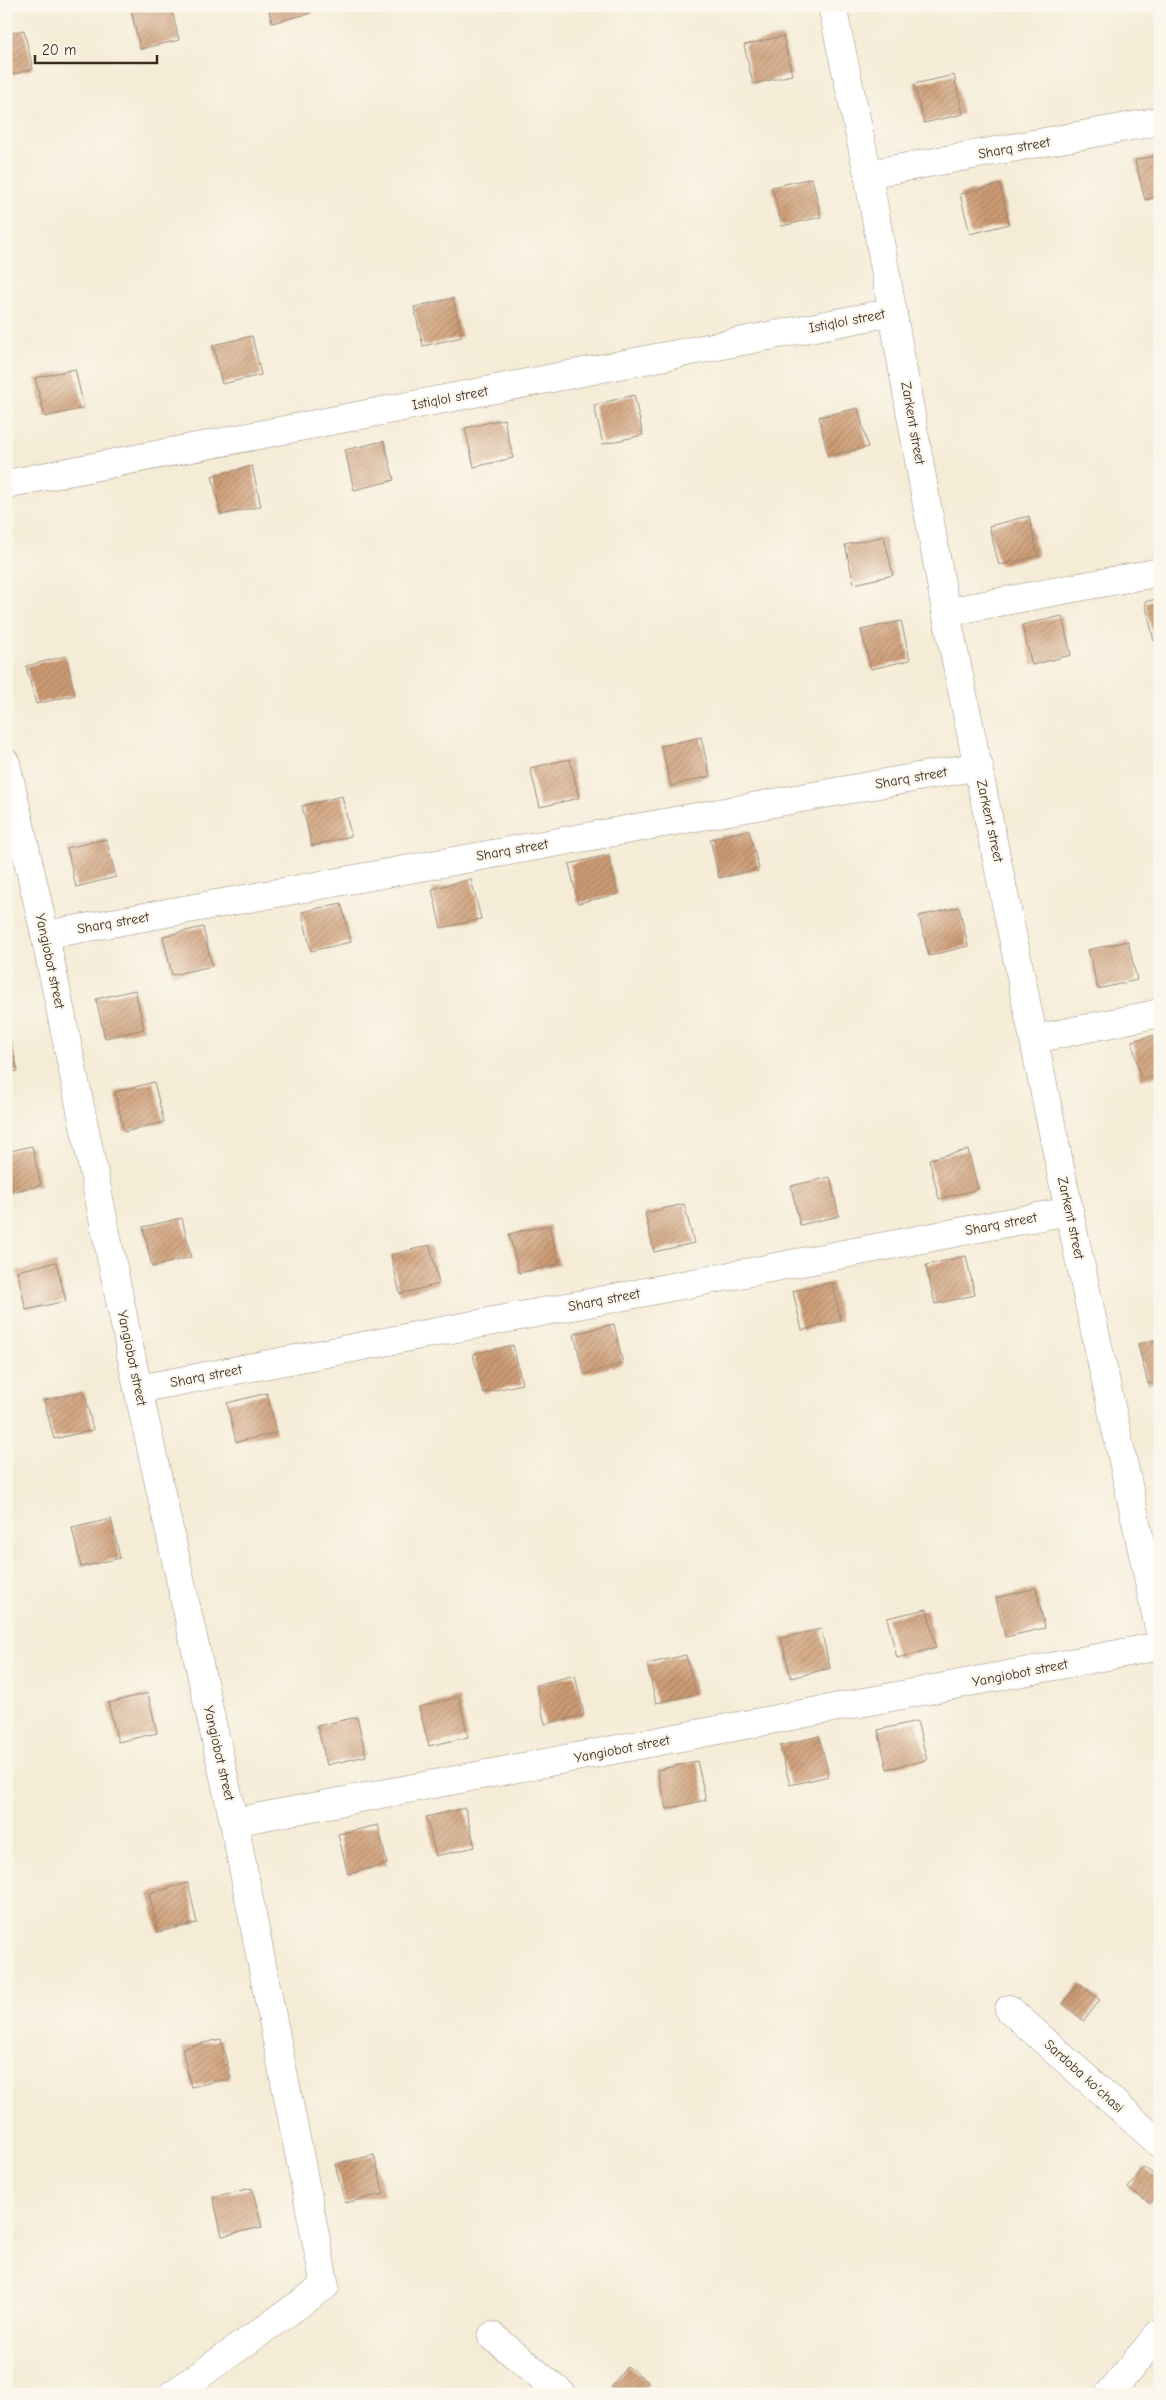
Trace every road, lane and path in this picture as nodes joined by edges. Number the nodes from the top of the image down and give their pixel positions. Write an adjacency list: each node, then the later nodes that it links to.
1 (832, 6): 3 (street, Zarkent street)
2 (1160, 122): 3 (street, Sharq street)
3 (868, 174): 4 (street, Zarkent street)
4 (894, 312): 5 (street, Istiqlol street); 7 (street, Zarkent street)
5 (6, 484)
6 (1160, 572): 7 (street)
7 (946, 612): 9 (street, Zarkent street)
8 (6, 763): 10 (street, Yangiobot street)
9 (979, 766): 10 (street, Sharq street); 12 (street, Zarkent street)
10 (45, 935): 14 (street, Yangiobot street)
11 (1160, 1014): 12 (street)
12 (1035, 1039): 13 (street, Zarkent street)
13 (1069, 1210): 14 (street, Sharq street); 15 (street, Zarkent street)
14 (138, 1389): 17 (street, Yangiobot street)
15 (1160, 1634)
16 (1160, 1646): 17 (street, Yangiobot street)
17 (234, 1822): 22 (street)
18 (1009, 2008): 19 (street, Sardoba ko'chasi)
19 (1160, 2144)
20 (1160, 2332): 24 (street)
21 (492, 2336): 23 (street)
22 (173, 2394)
23 (562, 2394)
24 (1109, 2394)

